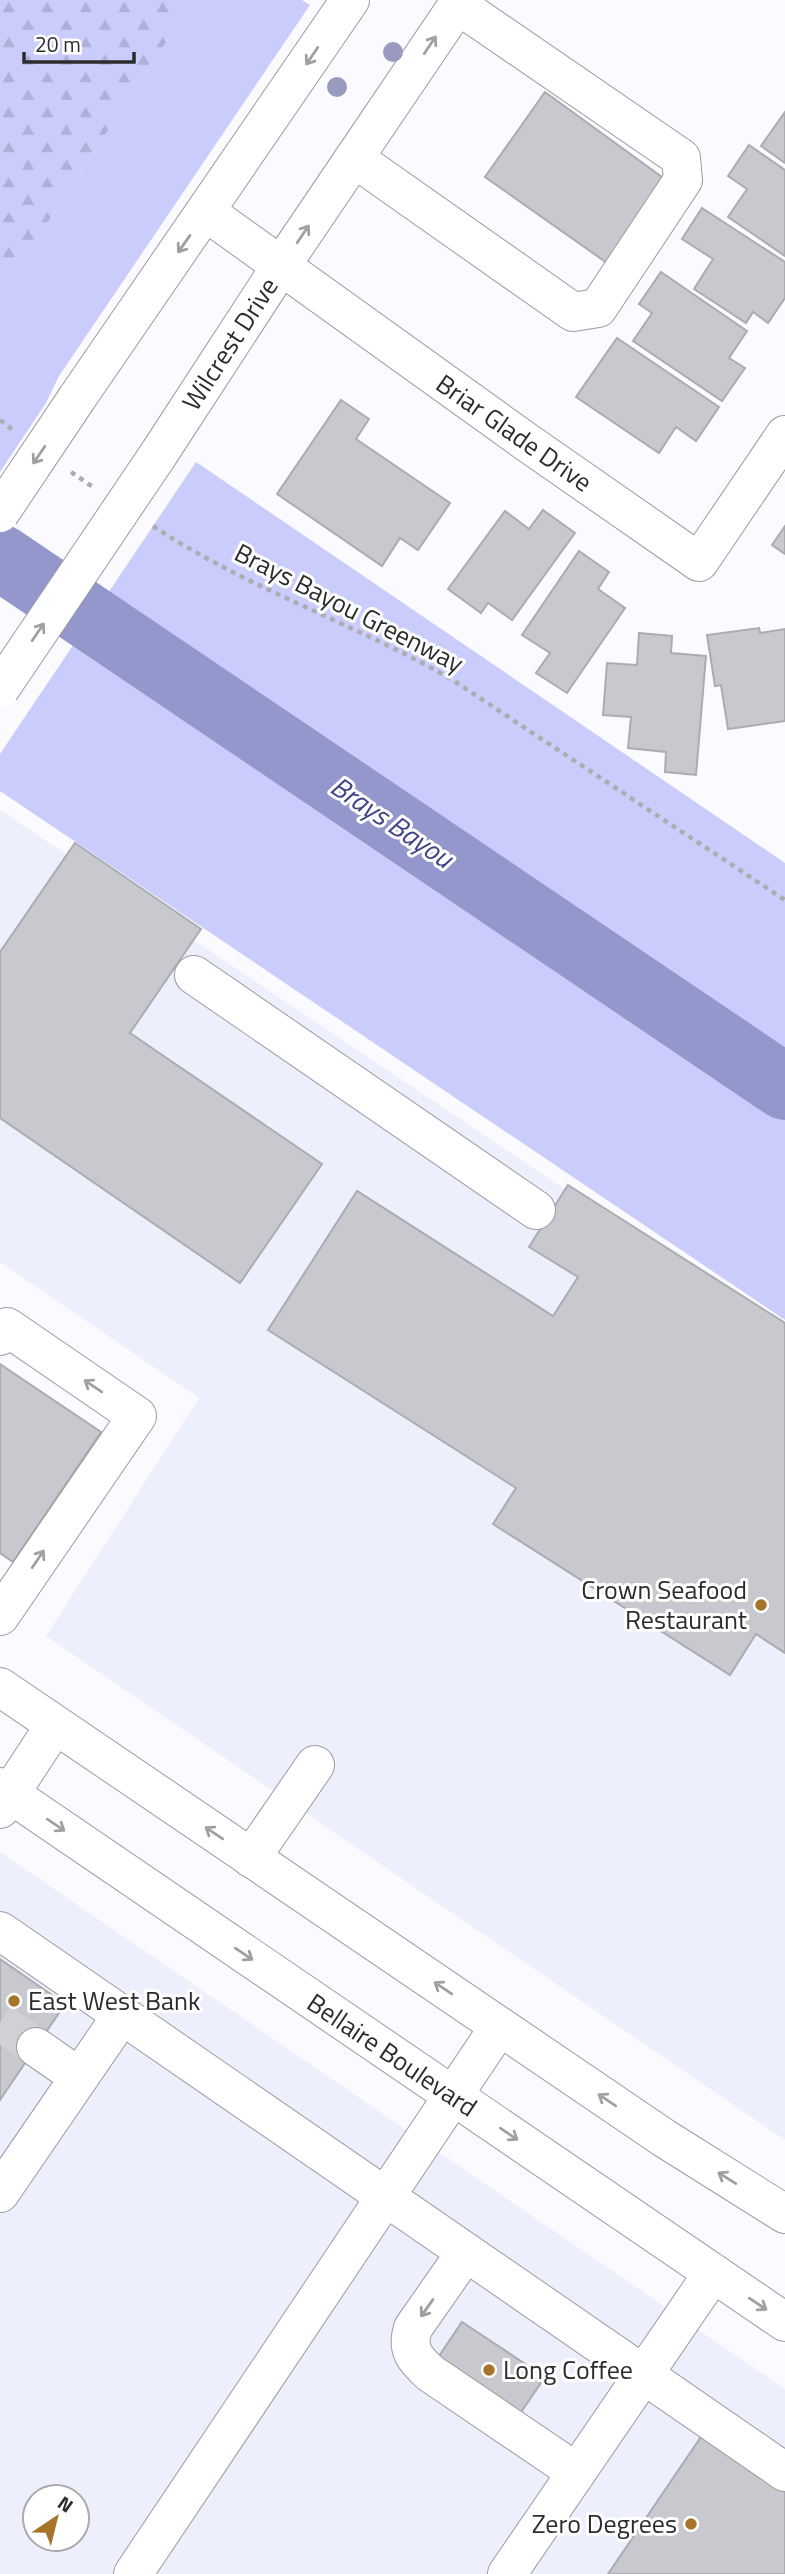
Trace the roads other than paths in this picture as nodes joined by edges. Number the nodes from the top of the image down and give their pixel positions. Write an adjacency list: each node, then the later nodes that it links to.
1 (350, 0): 4 (main road, one-way to 4)
2 (460, 2): 3 (main road, Wilcrest Drive, one-way to 2); 3 (main road)
3 (354, 158): 5 (main road, Wilcrest Drive, one-way to 3)
4 (206, 212): 5 (main road, Briar Glade Drive); 7 (main road, one-way to 7, bridge)
5 (281, 266): 6 (main road, Briar Glade Drive); 8 (main road, Wilcrest Drive, one-way to 5, bridge)
6 (785, 435)
7 (0, 513)
8 (0, 689)
9 (194, 975): 10 (main road)
10 (536, 1210)
11 (0, 1336): 12 (main road, one-way to 11)
12 (4, 1599)
13 (0, 1688): 14 (main road)
14 (55, 1725): 16 (main road); 17 (main road, one-way to 14)
15 (315, 1765): 17 (main road)
16 (4, 1796): 23 (main road, Bellaire Boulevard, one-way to 23)
17 (251, 1858): 20 (main road, one-way to 17)
18 (3, 1939): 19 (main road)
19 (122, 2015): 22 (main road); 25 (main road)
20 (499, 2027): 23 (main road); 26 (main road, one-way to 20)
21 (36, 2047): 22 (main road)
22 (79, 2077): 24 (main road)
23 (453, 2096): 25 (main road); 28 (main road, Bellaire Boulevard, one-way to 28)
24 (0, 2193)
25 (386, 2197): 27 (main road); 33 (main road)
26 (785, 2214)
27 (466, 2252): 30 (main road); 31 (main road, one-way to 31)
28 (713, 2273): 29 (main road, Bellaire Boulevard, one-way to 29); 30 (main road)
29 (785, 2322)
30 (644, 2375): 31 (main road); 32 (main road)
31 (576, 2472): 34 (main road)
32 (785, 2472)
33 (133, 2574)
34 (507, 2574)

